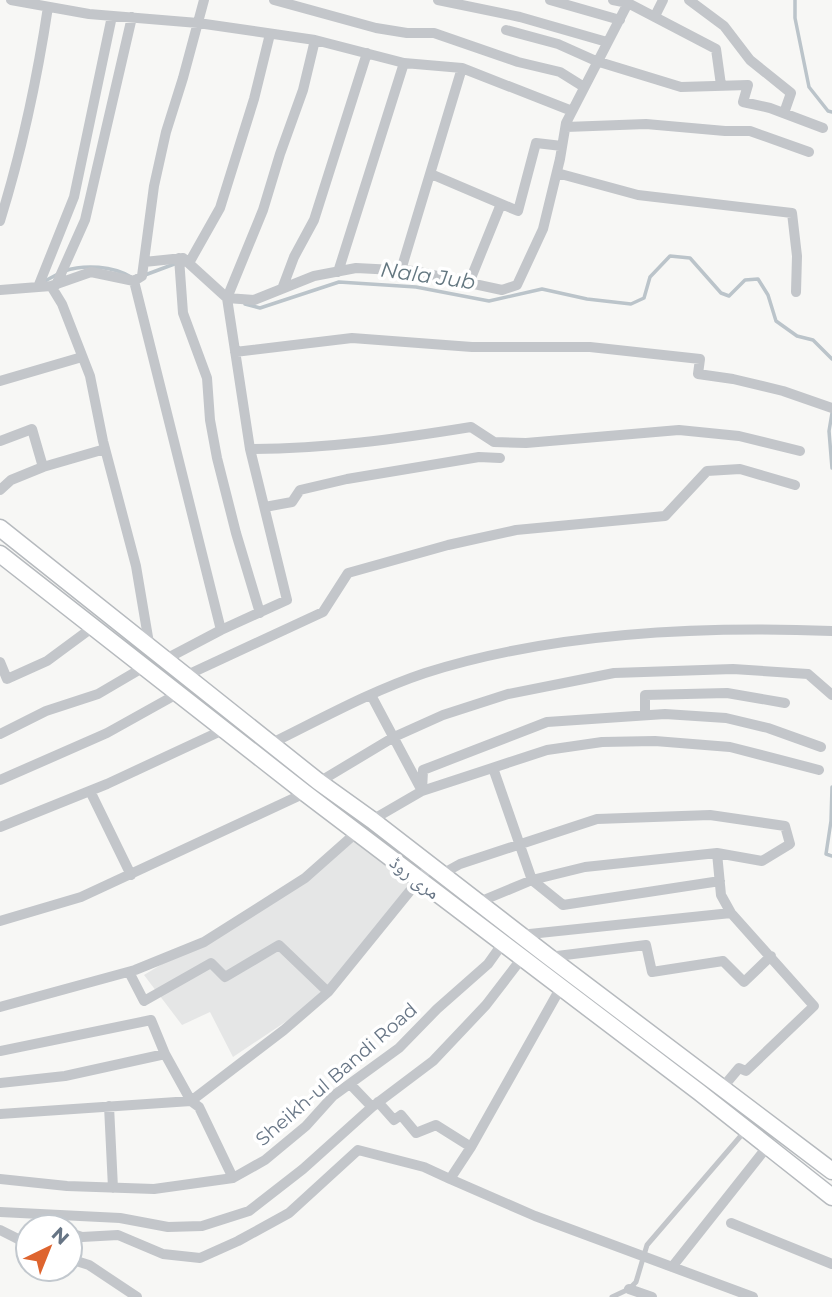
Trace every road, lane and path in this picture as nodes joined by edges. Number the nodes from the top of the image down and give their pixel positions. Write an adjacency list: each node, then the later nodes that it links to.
1 (11, 0): 10 (street)
2 (204, 0): 15 (street)
3 (274, 0): 25 (street)
4 (438, 0): 19 (street)
5 (550, 0): 14 (street)
6 (613, 0): 9 (street)
7 (663, 0): 12 (street)
8 (689, 0): 27 (street)
9 (628, 3): 12 (street); 14 (street)
10 (48, 6): 11 (street); 35 (street)
11 (112, 16): 13 (street); 43 (street)
12 (655, 16): 24 (street)
13 (132, 17): 15 (street); 42 (street)
14 (620, 20): 19 (street)
15 (198, 23): 17 (street); 37 (street)
16 (506, 30): 21 (street)
17 (270, 34): 18 (street); 36 (street)
18 (315, 40): 20 (street); 47 (street)
19 (607, 41): 21 (street)
20 (367, 53): 22 (street); 45 (street)
21 (596, 61): 24 (street); 25 (street)
22 (404, 63): 23 (street); 39 (street)
23 (462, 68): 26 (street); 33 (street)
24 (721, 85): 27 (street)
25 (584, 87): 26 (street)
26 (572, 111): 28 (street)
27 (784, 114): 29 (street)
28 (565, 127): 30 (street); 31 (street)
29 (822, 128)
30 (562, 146): 32 (street); 34 (street)
31 (809, 152)
32 (557, 173): 41 (street); 46 (street)
33 (431, 174): 34 (street); 38 (street)
34 (501, 204): 41 (street)
35 (0, 221)
36 (184, 261): 37 (street); 47 (street); 63 (street)
37 (144, 262): 40 (street)
38 (401, 270): 39 (street); 41 (street)
39 (338, 272): 45 (street)
40 (134, 281): 42 (street); 65 (street)
41 (469, 283)
42 (53, 286): 43 (street); 49 (street)
43 (38, 287): 44 (street)
44 (0, 289)
45 (282, 289): 47 (street)
46 (796, 292)
47 (227, 298): 48 (street)
48 (235, 352): 51 (street); 54 (street)
49 (82, 357): 50 (street); 53 (street)
50 (0, 381)
51 (832, 408)
52 (0, 441): 57 (street)
53 (105, 449): 57 (street); 67 (street)
54 (250, 449): 55 (street); 60 (street)
55 (800, 451)
56 (500, 458): 60 (street)
57 (43, 467): 59 (street)
58 (795, 485): 71 (street)
59 (0, 490)
60 (265, 507): 63 (street)
61 (1, 531): 67 (main road, مری روڈ)
62 (1, 558): 64 (main road, مری روڈ)
63 (260, 613): 65 (street)
64 (93, 627): 69 (street); 70 (main road, مری روڈ)
65 (221, 630): 68 (street)
66 (832, 631): 73 (street)
67 (150, 649): 68 (main road, مری روڈ)
68 (164, 660): 71 (main road, مری روڈ)
69 (0, 662)
70 (144, 667): 72 (main road, مری روڈ); 78 (street)
71 (185, 676): 80 (main road, مری روڈ)
72 (177, 694): 77 (main road, مری روڈ); 84 (street)
73 (370, 695): 79 (street); 80 (street)
74 (832, 695): 79 (street)
75 (785, 703): 76 (street)
76 (645, 715): 81 (street); 87 (street)
77 (223, 730): 86 (street); 88 (main road, مری روڈ)
78 (0, 734)
79 (394, 737): 85 (street); 87 (street)
80 (270, 744): 85 (main road, مری روڈ)
81 (821, 747)
82 (493, 768): 83 (street); 87 (street); 92 (street)
83 (819, 770)
84 (0, 780)
85 (319, 782): 89 (main road, مری روڈ)
86 (90, 791): 90 (street); 95 (street)
87 (422, 791): 89 (street)
88 (304, 793): 91 (main road, مری روڈ); 95 (street)
89 (372, 820): 94 (main road, مری روڈ)
90 (0, 827)
91 (357, 832): 96 (main road, مری روڈ); 107 (street)
92 (518, 845): 93 (street); 94 (street); 97 (street)
93 (717, 853): 97 (street); 98 (street)
94 (436, 869): 96 (street); 99 (main road, مری روڈ)
95 (131, 875): 101 (street)
96 (419, 880): 103 (main road, مری روڈ); 109 (street)
97 (532, 880): 98 (street); 99 (street)
98 (720, 881): 100 (street)
99 (479, 902): 102 (main road, مری روڈ)
100 (731, 913): 102 (street); 104 (street)
101 (0, 921)
102 (520, 935): 105 (main road, مری روڈ)
103 (503, 943): 106 (main road, مری روڈ); 114 (street, Sheikh-ul Bandi Road)
104 (771, 956): 105 (street); 115 (street)
105 (549, 957): 115 (main road, مری روڈ)
106 (522, 958): 108 (main road, مری روڈ); 117 (street)
107 (129, 972): 109 (street); 110 (street)
108 (561, 987): 121 (main road, مری روڈ); 122 (street)
109 (328, 992): 116 (street)
110 (0, 1007)
111 (0, 1051): 112 (street)
112 (165, 1054): 113 (street); 116 (street)
113 (0, 1083)
114 (350, 1084): 117 (street); 125 (street, Sheikh-ul Bandi Road)
115 (723, 1087): 120 (main road, مری روڈ)
116 (191, 1101): 118 (street); 125 (street)
117 (375, 1105): 122 (street); 130 (street)
118 (108, 1106): 119 (street); 128 (street)
119 (0, 1114)
120 (759, 1115): 121 (lane); 124 (main road, مری روڈ)
121 (746, 1130): 123 (main road, مری روڈ); 133 (lane)
122 (471, 1147): 127 (street)
123 (767, 1147): 129 (main road, مری روڈ); 136 (street)
124 (832, 1171)
125 (233, 1178): 128 (street, Sheikh-ul Bandi Road)
126 (0, 1179): 128 (street, Sheikh-ul Bandi Road)
127 (450, 1179): 132 (street); 133 (street)
128 (113, 1188)
129 (832, 1197)
130 (0, 1212)
131 (731, 1223): 135 (street)
132 (84, 1237)
133 (642, 1256): 136 (street); 137 (lane)
134 (84, 1263): 138 (street)
135 (832, 1265)
136 (672, 1267): 141 (street)
137 (629, 1289): 139 (lane); 140 (street)
138 (137, 1297)
139 (612, 1297)
140 (652, 1297)
141 (753, 1297)

